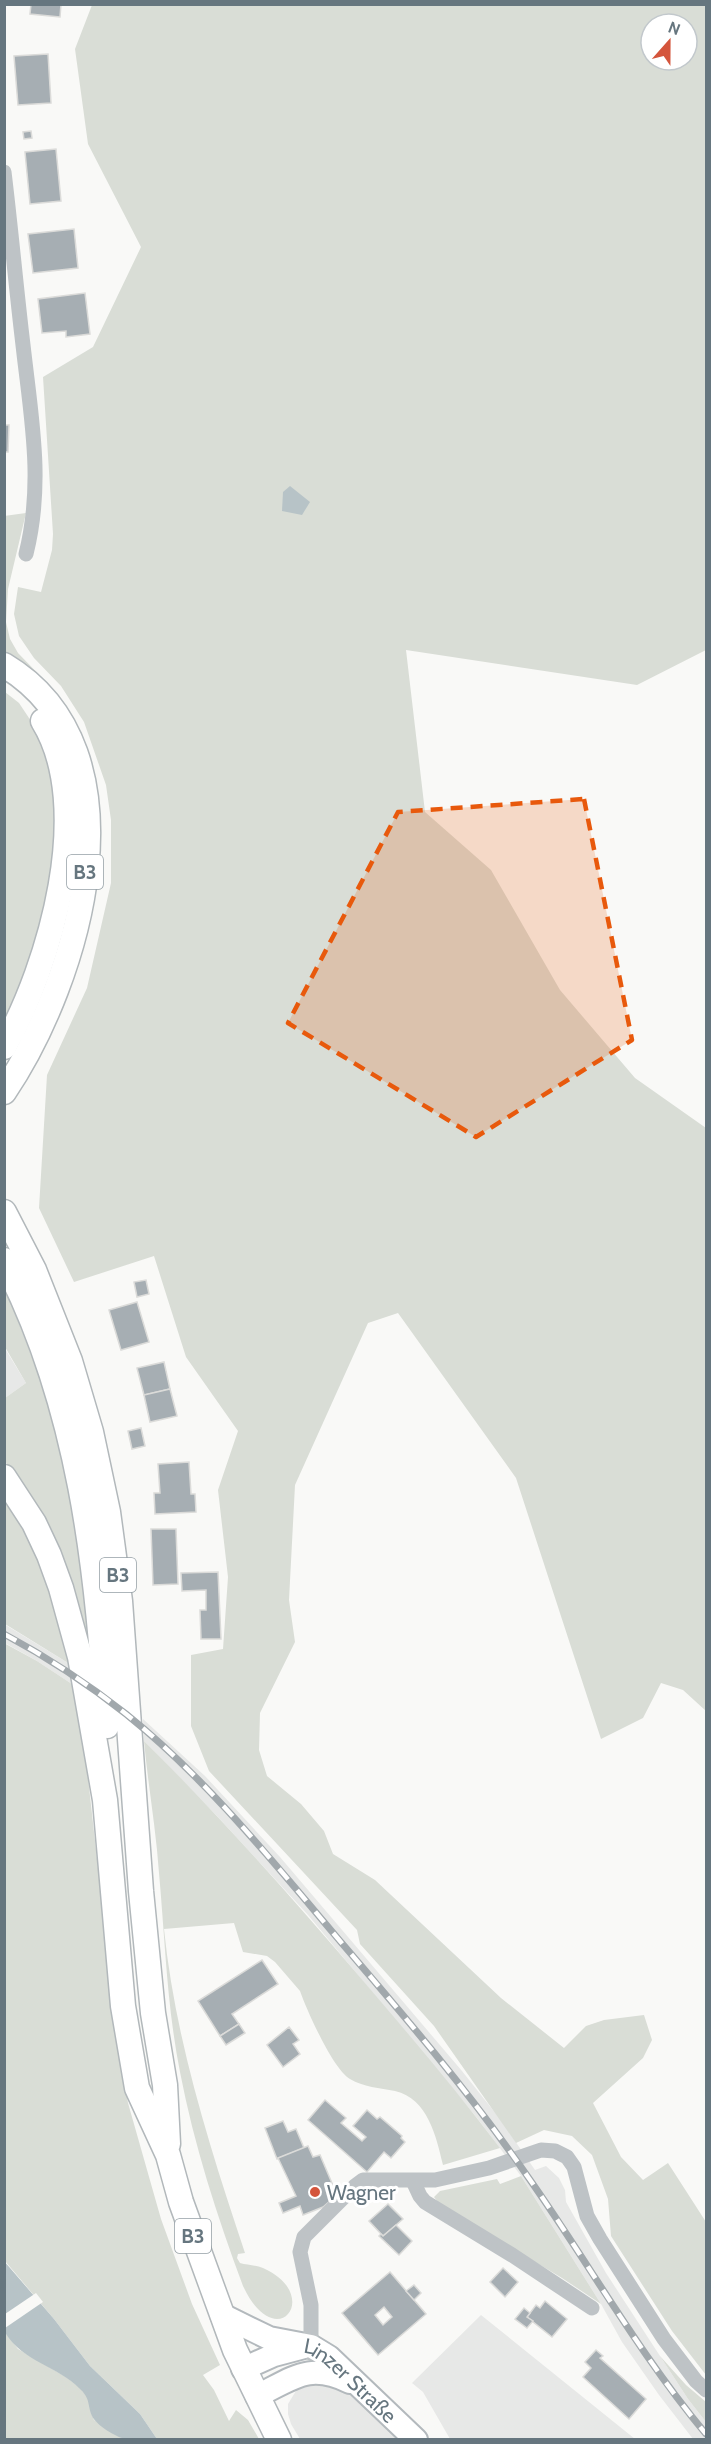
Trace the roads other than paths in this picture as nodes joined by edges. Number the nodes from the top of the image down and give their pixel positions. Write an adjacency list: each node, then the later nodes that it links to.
1 (4, 172): 2 (street)
2 (26, 554)
3 (4, 665): 6 (main road, B3)
4 (4, 681): 5 (main road, B3)
5 (4, 1047)
6 (4, 1092)
7 (4, 1212): 11 (main road, B3)
8 (4, 1260): 10 (main road, B3)
9 (4, 1477): 10 (main road, B3)
10 (105, 1800): 11 (main road, B3)
11 (168, 2155): 14 (main road, B3)
12 (413, 2181): 13 (street); 15 (street); 19 (street)
13 (592, 2308)
14 (222, 2315): 15 (street); 16 (main road, B3)
15 (311, 2346): 16 (street, Linzer Straße); 17 (street); 18 (street, Linzer Straße)
16 (243, 2369): 20 (main road, B3)
17 (311, 2372): 18 (street); 20 (street)
18 (365, 2389): 22 (street, Linzer Straße)
19 (706, 2390)
20 (257, 2396): 21 (main road, B3)
21 (279, 2439)
22 (416, 2439)

